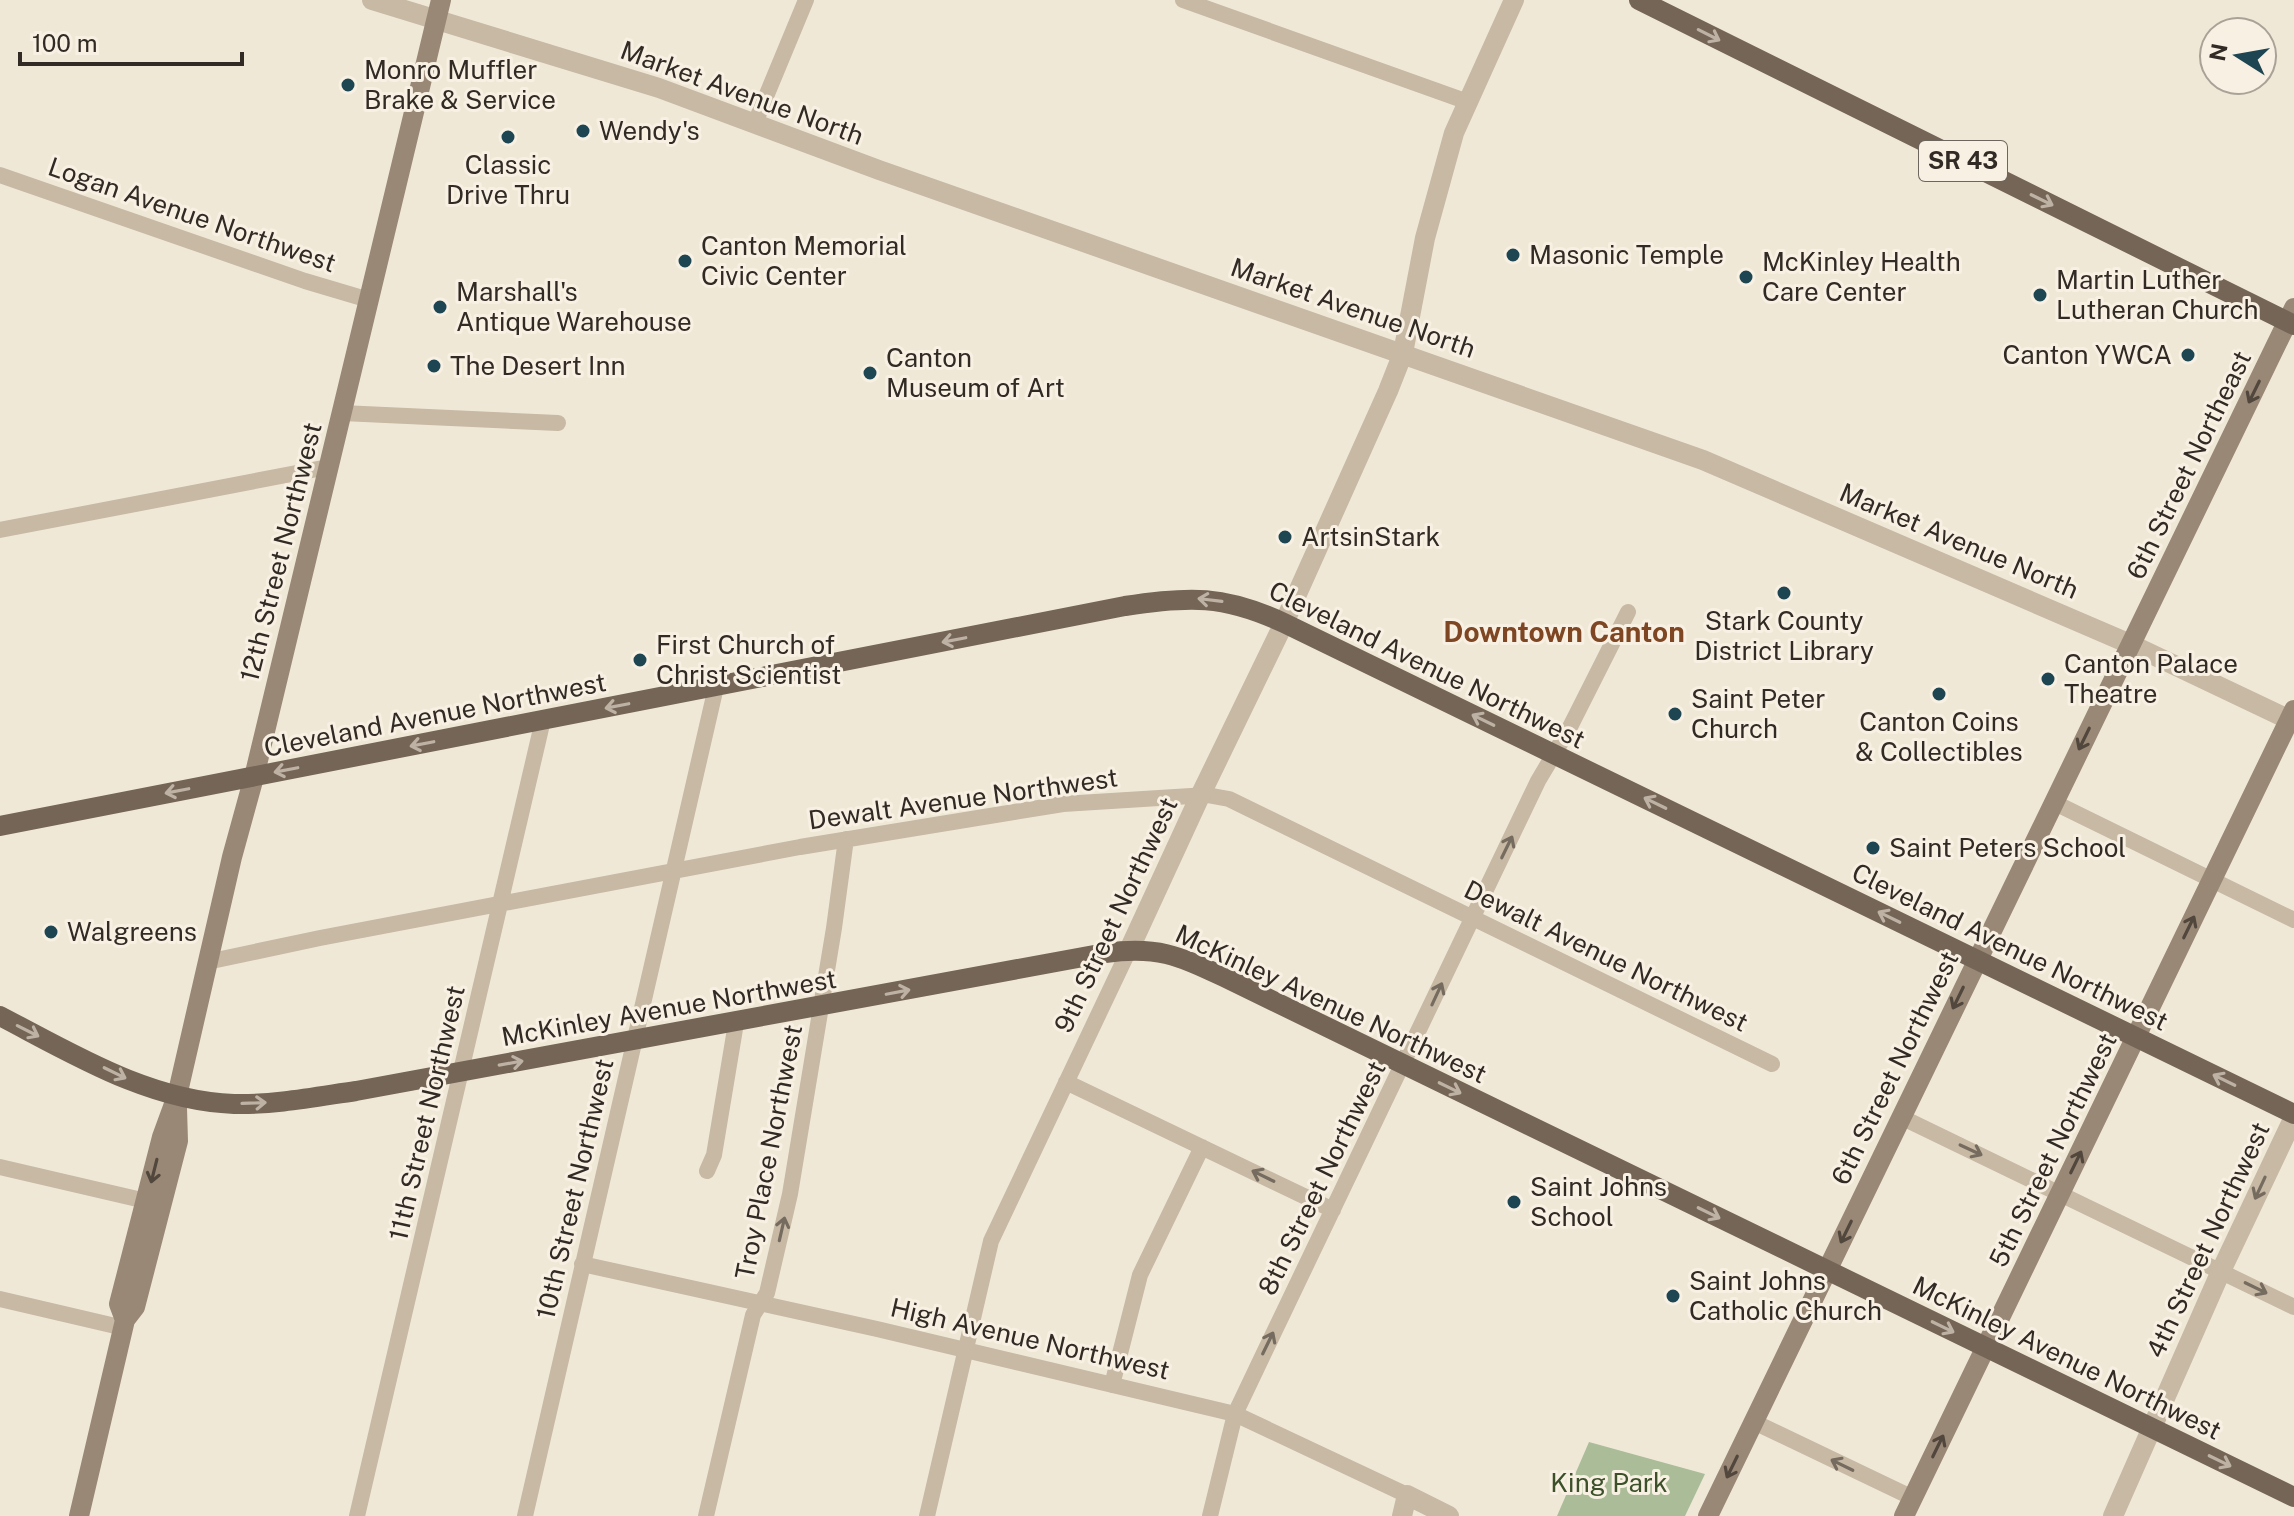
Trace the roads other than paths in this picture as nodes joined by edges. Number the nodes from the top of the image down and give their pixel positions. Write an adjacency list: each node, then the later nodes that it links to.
1 (372, 0): 6 (street, Market Avenue North)
2 (806, 0): 8 (street)
3 (1183, 0): 7 (street)
4 (1514, 0): 7 (street, 9th Street Northwest)
5 (1639, 0): 11 (main road, SR 43, one-way to 11)
6 (438, 10): 8 (street, Market Avenue North); 10 (main road, 12th Street Northwest)
7 (1468, 102): 12 (street, 9th Street Northwest)
8 (755, 123): 12 (street, Market Avenue North)
9 (0, 175): 10 (street, Logan Avenue Northwest)
10 (369, 300): 13 (main road, 12th Street Northwest)
11 (2292, 318): 19 (main road, 6th Street Northeast, one-way to 19)
12 (1403, 353): 18 (street, 9th Street Northwest); 19 (street, Market Avenue North)
13 (342, 413): 14 (street); 15 (main road, 12th Street Northwest)
14 (558, 423)
15 (328, 467): 16 (street); 24 (main road, 12th Street Northwest)
16 (0, 530)
17 (1628, 612): 23 (street, 8th Street Northwest)
18 (1284, 623): 20 (main road, Cleveland Avenue Northwest, one-way to 20); 23 (main road, Cleveland Avenue Northwest, one-way to 18); 25 (street, 9th Street Northwest)
19 (2130, 644): 21 (street, Market Avenue North); 26 (main road, 6th Street Northwest, one-way to 26)
20 (716, 687): 22 (main road, Cleveland Avenue Northwest, one-way to 22); 29 (street, 10th Street Northwest)
21 (2292, 717): 30 (main road, 5th Street Northwest)
22 (543, 720): 24 (main road, Cleveland Avenue Northwest, one-way to 24); 31 (street, 11th Street Northwest)
23 (1554, 754): 32 (street, 8th Street Northwest, one-way to 23); 35 (main road, Cleveland Avenue Northwest, one-way to 23)
24 (254, 777): 27 (main road, Cleveland Avenue Northwest, one-way to 27); 36 (main road, 12th Street Northwest)
25 (1200, 796): 28 (street, Dewalt Avenue Northwest); 32 (street, Dewalt Avenue Northwest); 34 (street, 9th Street Northwest)
26 (2053, 802): 30 (street); 35 (main road, 6th Street Northwest)
27 (0, 826)
28 (846, 839): 29 (street, Dewalt Avenue Northwest); 37 (street, Troy Place Northwest)
29 (673, 871): 31 (street, Dewalt Avenue Northwest); 41 (street, 10th Street Northwest)
30 (2212, 881): 33 (street); 40 (main road, 5th Street Northwest, one-way to 30)
31 (500, 905): 36 (street, Dewalt Avenue Northwest); 44 (street, 11th Street Northwest)
32 (1473, 917): 42 (street, Dewalt Avenue Northwest); 43 (street, 8th Street Northwest, one-way to 32)
33 (2294, 920)
34 (1129, 950): 37 (main road, McKinley Avenue Northwest, one-way to 34); 43 (main road, McKinley Avenue Northwest); 45 (street, 9th Street Northwest)
35 (1976, 959): 40 (main road, Cleveland Avenue Northwest); 48 (main road, 6th Street Northwest, one-way to 48)
36 (207, 962): 46 (main road, 12th Street Northwest)
37 (821, 1006): 39 (main road, McKinley Avenue Northwest); 59 (street, Troy Place Northwest, one-way to 37)
38 (0, 1016): 46 (main road, McKinley Avenue Northwest, one-way to 46)
39 (736, 1023): 41 (main road, McKinley Avenue Northwest); 51 (street)
40 (2136, 1037): 47 (main road, Cleveland Avenue Northwest, one-way to 40); 52 (main road, 5th Street Northwest, one-way to 40)
41 (633, 1040): 44 (main road, McKinley Avenue Northwest, one-way to 41); 55 (street, 10th Street Northwest)
42 (1772, 1064)
43 (1403, 1065): 54 (street, 8th Street Northwest); 56 (main road, McKinley Avenue Northwest, one-way to 56)
44 (461, 1072): 46 (main road, McKinley Avenue Northwest, one-way to 44); 72 (street, 11th Street Northwest)
45 (1066, 1082): 49 (street); 63 (street, 9th Street Northwest)
46 (177, 1096): 53 (main road, 12th Street Northwest, one-way to 53); 61 (main road, 12th Street Northwest)
47 (2294, 1116): 57 (street, 4th Street Northwest, one-way to 57)
48 (1901, 1117): 52 (street, one-way to 52); 56 (main road, 6th Street Northwest, one-way to 56)
49 (1202, 1147): 54 (street, one-way to 49); 64 (street)
50 (0, 1167): 53 (street)
51 (707, 1171)
52 (2061, 1193): 57 (street); 62 (main road, 5th Street Northwest)
53 (146, 1201): 61 (main road, 12th Street Northwest)
54 (1333, 1210): 65 (street, 8th Street Northwest, one-way to 54)
55 (582, 1264): 59 (street, High Avenue Northwest); 73 (street, 10th Street Northwest)
56 (1827, 1271): 62 (main road, McKinley Avenue Northwest, one-way to 62); 66 (main road, 6th Street Northwest)
57 (2221, 1271): 60 (street, one-way to 60); 67 (street, 4th Street Northwest)
58 (0, 1299): 61 (street)
59 (761, 1303): 63 (street, High Avenue Northwest); 74 (street, Troy Place Northwest)
60 (2294, 1307)
61 (124, 1324): 71 (main road, 12th Street Northwest)
62 (1986, 1348): 67 (main road, McKinley Avenue Northwest); 70 (main road, 5th Street Northwest, one-way to 62)
63 (965, 1350): 64 (street, High Avenue Northwest); 75 (street, 9th Street Northwest)
64 (1112, 1385): 65 (street, High Avenue Northwest)
65 (1235, 1414): 68 (street, High Avenue Northwest); 76 (street, 8th Street Northwest)
66 (1754, 1422): 70 (street, one-way to 66); 79 (main road, 6th Street Northwest, one-way to 79)
67 (2150, 1427): 69 (main road, McKinley Avenue Northwest, one-way to 69); 80 (street, 4th Street Northwest)
68 (1407, 1495): 77 (street); 78 (street, High Avenue Northwest)
69 (2294, 1497)
70 (1908, 1507)
71 (79, 1516)
72 (357, 1516)
73 (525, 1516)
74 (706, 1516)
75 (927, 1516)
76 (1210, 1516)
77 (1402, 1516)
78 (1449, 1516)
79 (1708, 1516)
80 (2113, 1516)

